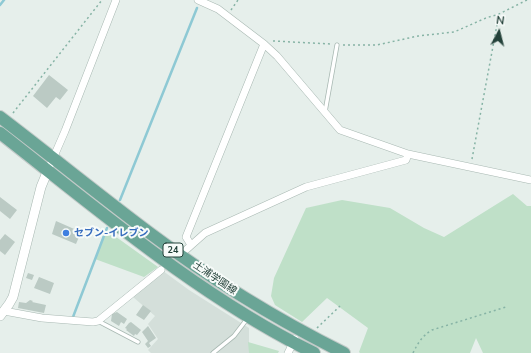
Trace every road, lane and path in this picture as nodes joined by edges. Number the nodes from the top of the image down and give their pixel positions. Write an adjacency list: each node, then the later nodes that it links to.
1 (102, 0): 11 (path)
2 (116, 0): 14 (street)
3 (198, 0): 7 (street)
4 (238, 0): 7 (path)
5 (527, 0): 6 (path)
6 (499, 14): 9 (path); 15 (path)
7 (227, 15): 8 (street)
8 (264, 44): 9 (path); 10 (street); 13 (street)
9 (337, 45): 10 (lane)
10 (325, 113): 13 (street)
11 (2, 123): 14 (main road, 土浦学園線 / 24)
12 (0, 133): 16 (main road, 土浦学園線 / 24)
13 (408, 154): 15 (street)
14 (53, 159): 16 (street); 24 (main road, 土浦学園線 / 24)
15 (471, 168): 17 (street)
16 (48, 170): 21 (street); 22 (main road, 土浦学園線 / 24)
17 (531, 180)
18 (161, 270): 23 (street)
19 (340, 306): 24 (path)
20 (506, 308): 30 (path)
21 (2, 313): 23 (street)
22 (248, 316): 26 (main road, 土浦学園線 / 24); 27 (lane)
23 (98, 320): 25 (lane)
24 (305, 333): 26 (street); 29 (main road, 土浦学園線 / 24)
25 (138, 342)
26 (291, 348): 28 (main road, 土浦学園線 / 24)
27 (213, 353)
28 (314, 353)
29 (344, 353)
30 (413, 353)

